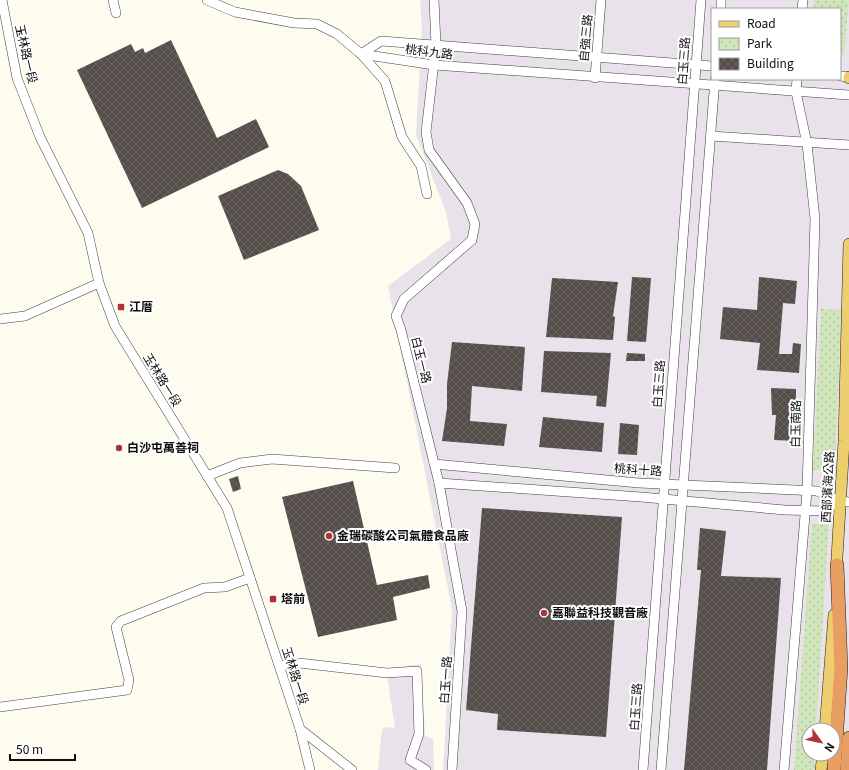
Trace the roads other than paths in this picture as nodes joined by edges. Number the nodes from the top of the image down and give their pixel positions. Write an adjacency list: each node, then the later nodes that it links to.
1 (2, 0): 25 (street, 玉林路一段)
2 (113, 0): 7 (street)
3 (208, 0): 9 (street)
4 (434, 0): 8 (street, 白玉一路)
5 (601, 0): 10 (street, 自強三路)
6 (701, 0): 11 (street, 白玉三路)
7 (116, 13)
8 (436, 45): 9 (street, 桃科九路); 10 (street, 桃科九路); 12 (street, 白玉一路)
9 (361, 54): 12 (street, 桃科九路); 23 (street)
10 (597, 56): 11 (street, 桃科九路); 14 (street, 自強三路)
11 (696, 65): 13 (street, 桃科九路); 17 (street, 白玉三路)
12 (434, 66): 14 (street, 桃科九路); 27 (street, 白玉一路)
13 (711, 66)
14 (595, 78): 17 (street, 桃科九路)
15 (797, 80): 18 (street, 白玉南路)
16 (715, 82): 17 (street, 桃科九路); 18 (street, 桃科九路); 20 (street)
17 (695, 84): 31 (street, 白玉三路)
18 (796, 92): 19 (street, 桃科九路); 21 (street, 白玉南路)
19 (849, 95)
20 (711, 136): 21 (street); 32 (street)
21 (807, 144): 22 (street); 33 (street, 白玉南路)
22 (849, 146)
23 (427, 194)
24 (849, 244): 36 (main road, 西部濱海公路)
25 (99, 283): 26 (street); 29 (street, 玉林路一段)
26 (0, 319)
27 (434, 464): 30 (street, 白玉一路); 31 (street, 桃科十路)
28 (395, 468): 29 (street)
29 (207, 476): 39 (street, 玉林路一段)
30 (439, 483): 34 (street); 48 (street, 白玉一路)
31 (664, 484): 32 (street, 桃科十路); 34 (street, 白玉三路)
32 (684, 485): 33 (street, 桃科十路); 35 (street)
33 (807, 491): 36 (street, 桃科十路); 37 (street, 白玉南路)
34 (663, 499): 35 (street); 49 (street, 白玉三路)
35 (683, 501): 37 (street); 50 (street)
36 (845, 501): 37 (street); 38 (main road, 西部濱海公路)
37 (805, 510): 51 (street, 白玉南路)
38 (837, 565): 42 (main road, 西部濱海公路); 52 (highway)
39 (250, 578): 40 (street, 玉林路一段); 41 (street)
40 (280, 666): 43 (street, 玉林路一段); 47 (street)
41 (0, 707)
42 (826, 722)
43 (300, 729): 45 (street, 玉林路一段); 46 (street)
44 (849, 738): 53 (highway)
45 (310, 770)
46 (352, 770)
47 (426, 770)
48 (452, 770)
49 (643, 770)
50 (661, 770)
51 (784, 770)
52 (834, 770)
53 (846, 770)

